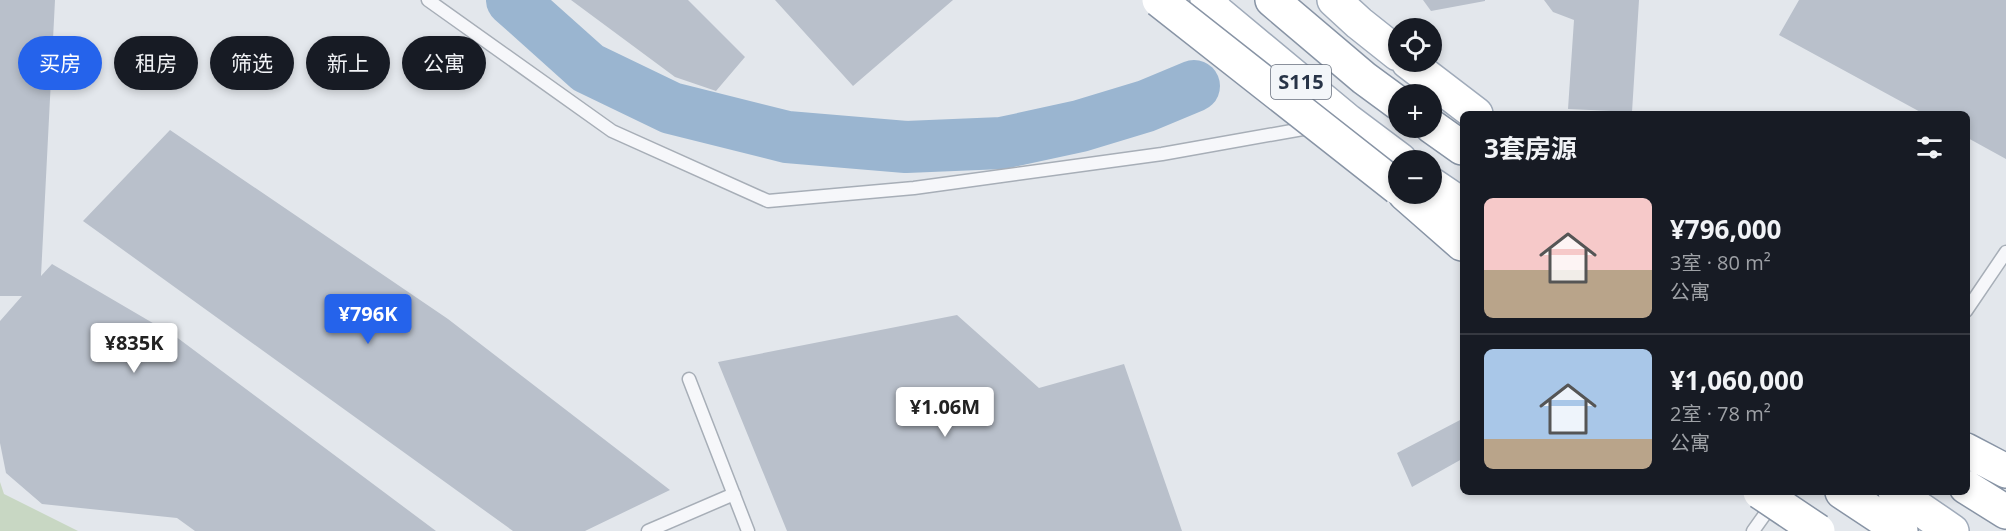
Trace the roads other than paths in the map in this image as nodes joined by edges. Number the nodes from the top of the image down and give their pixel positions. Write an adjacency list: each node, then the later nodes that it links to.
1 (428, 0): 10 (lane)
2 (1159, 0): 14 (main road, bridge)
3 (1207, 0): 10 (main road, S115)
4 (1272, 0): 8 (main road)
5 (1334, 0): 6 (main road)
6 (1388, 46)
7 (1421, 72): 9 (main road)
8 (1388, 96)
9 (1472, 111)
10 (1348, 121): 13 (main road, S115)
11 (1442, 134): 12 (main road)
12 (1460, 147)
13 (1388, 151)
14 (1388, 180)
15 (1442, 191): 18 (main road)
16 (1416, 204): 20 (main road)
17 (1418, 204): 19 (main road)
18 (1460, 204)
19 (1460, 236)
20 (1460, 242)
21 (2006, 252): 22 (lane)
22 (1970, 305)
23 (689, 380): 28 (lane)
24 (1970, 444): 26 (main road)
25 (1970, 452): 26 (main road)
26 (2006, 470)
27 (1970, 490): 33 (main road)
28 (734, 494): 34 (lane); 35 (lane)
29 (1764, 495): 37 (main road, bridge)
30 (1778, 495): 36 (lane)
31 (1847, 495): 38 (main road)
32 (1899, 495): 39 (main road)
33 (2006, 512)
34 (648, 531)
35 (748, 531)
36 (1753, 531)
37 (1818, 531)
38 (1901, 531)
39 (1952, 531)

